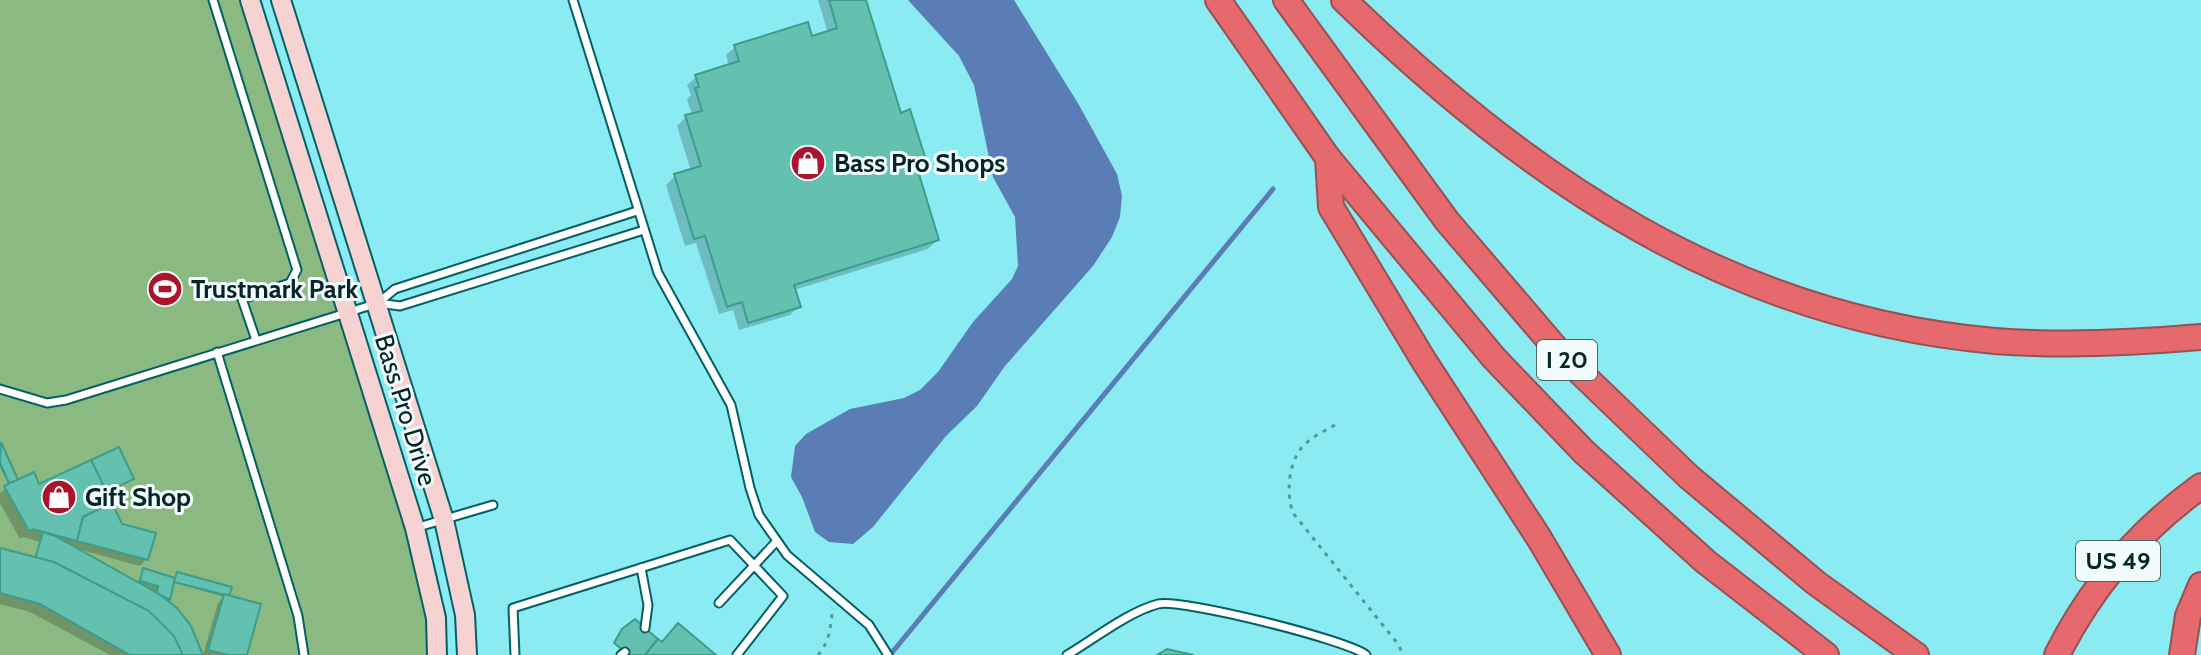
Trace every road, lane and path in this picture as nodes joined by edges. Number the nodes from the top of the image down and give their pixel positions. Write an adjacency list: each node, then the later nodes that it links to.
1 (213, 0): 14 (lane)
2 (250, 0): 12 (street, Bass Pro Drive)
3 (281, 0): 11 (street, Bass Pro Drive)
4 (573, 0): 9 (lane)
5 (1218, 0): 8 (highway, I 20)
6 (1286, 0): 41 (highway, I 20)
7 (1344, 0): 13 (highway)
8 (1328, 158): 39 (highway); 40 (highway, I 20)
9 (637, 211): 10 (lane); 11 (lane)
10 (644, 230): 11 (lane); 22 (lane)
11 (378, 303): 12 (lane); 20 (street, Bass Pro Drive)
12 (348, 312): 14 (lane); 21 (street, Bass Pro Drive)
13 (2201, 337)
14 (256, 340): 15 (lane)
15 (217, 352): 16 (lane); 29 (lane)
16 (0, 389)
17 (1335, 425): 38 (path)
18 (2201, 486): 42 (highway, US 49)
19 (493, 505): 20 (lane)
20 (444, 520): 21 (lane); 31 (street, Bass Pro Drive)
21 (415, 528): 30 (street, Bass Pro Drive)
22 (776, 542): 23 (lane); 26 (lane)
23 (753, 565): 24 (lane); 27 (lane); 33 (lane)
24 (641, 568): 28 (lane); 32 (lane)
25 (2201, 585): 43 (highway)
26 (838, 597): 34 (path); 35 (lane)
27 (719, 603)
28 (645, 628)
29 (304, 655)
30 (437, 655)
31 (467, 655)
32 (515, 655)
33 (737, 655)
34 (818, 655)
35 (888, 655)
36 (1067, 655): 37 (lane)
37 (1366, 655)
38 (1403, 655)
39 (1608, 655)
40 (1826, 655)
41 (1916, 655)
42 (2057, 655)
43 (2182, 655)

